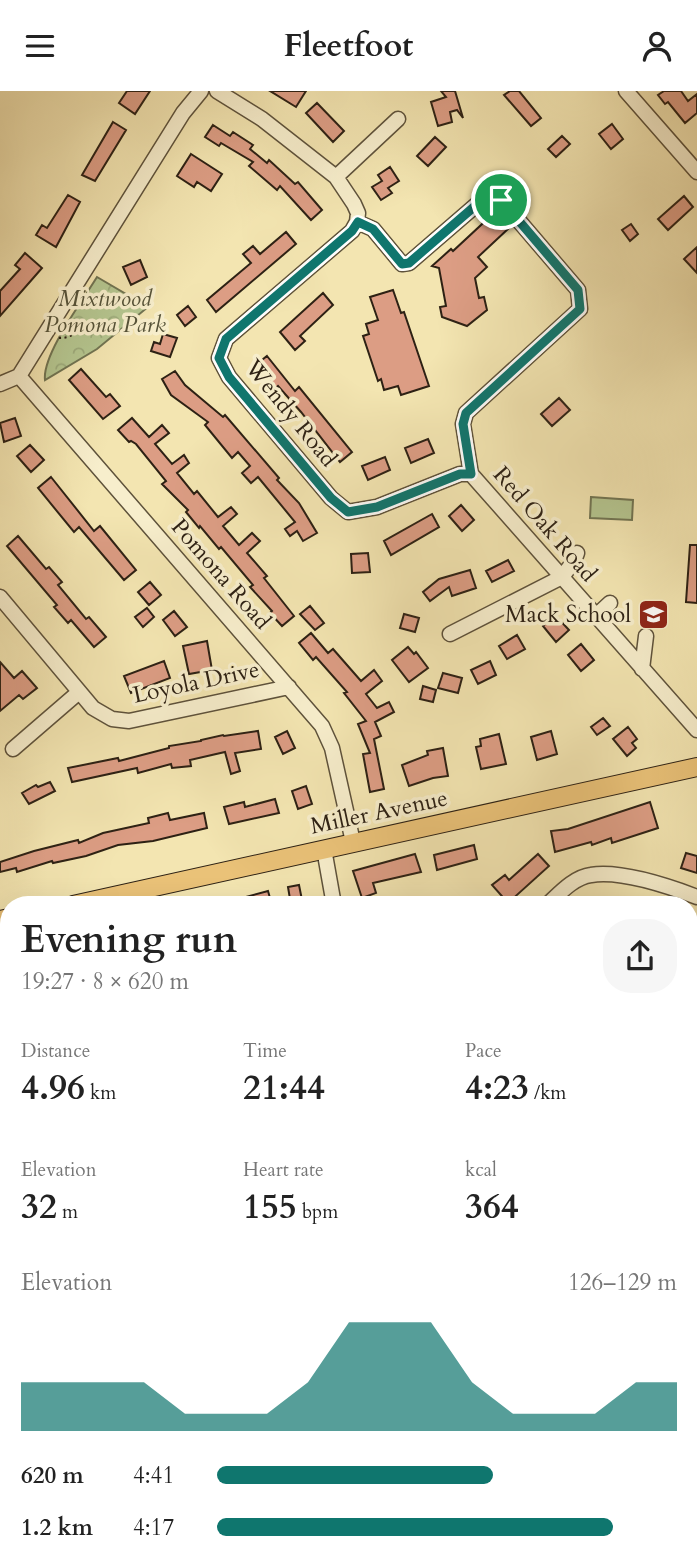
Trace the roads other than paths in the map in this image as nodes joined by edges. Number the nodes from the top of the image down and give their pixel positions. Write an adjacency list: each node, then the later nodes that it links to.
1 (201, 91): 8 (street)
2 (217, 91): 6 (street)
3 (626, 91): 5 (street)
4 (398, 119): 6 (street)
5 (697, 172)
6 (336, 177): 7 (street)
7 (358, 222): 10 (street, Wendy Road); 10 (street)
8 (19, 376): 9 (street); 19 (street, Pomona Road)
9 (0, 384)
10 (471, 474): 12 (street, Red Oak Road)
11 (577, 553): 12 (street)
12 (562, 577): 15 (street, Red Oak Road); 16 (street)
13 (0, 597): 20 (street, Loyola Drive)
14 (610, 603): 15 (street)
15 (596, 616): 18 (street, Red Oak Road)
16 (450, 634)
17 (646, 636): 18 (street)
18 (642, 669): 21 (street, Red Oak Road)
19 (289, 687): 20 (street, Loyola Drive); 24 (street, Pomona Road)
20 (79, 692): 22 (street)
21 (697, 730)
22 (13, 749)
23 (697, 767): 24 (main road, Miller Avenue)
24 (353, 842): 25 (main road, Miller Avenue)
25 (324, 849): 26 (main road, Miller Avenue); 27 (street)
26 (147, 896)
27 (332, 896)
28 (557, 896): 29 (street)
29 (694, 896)

